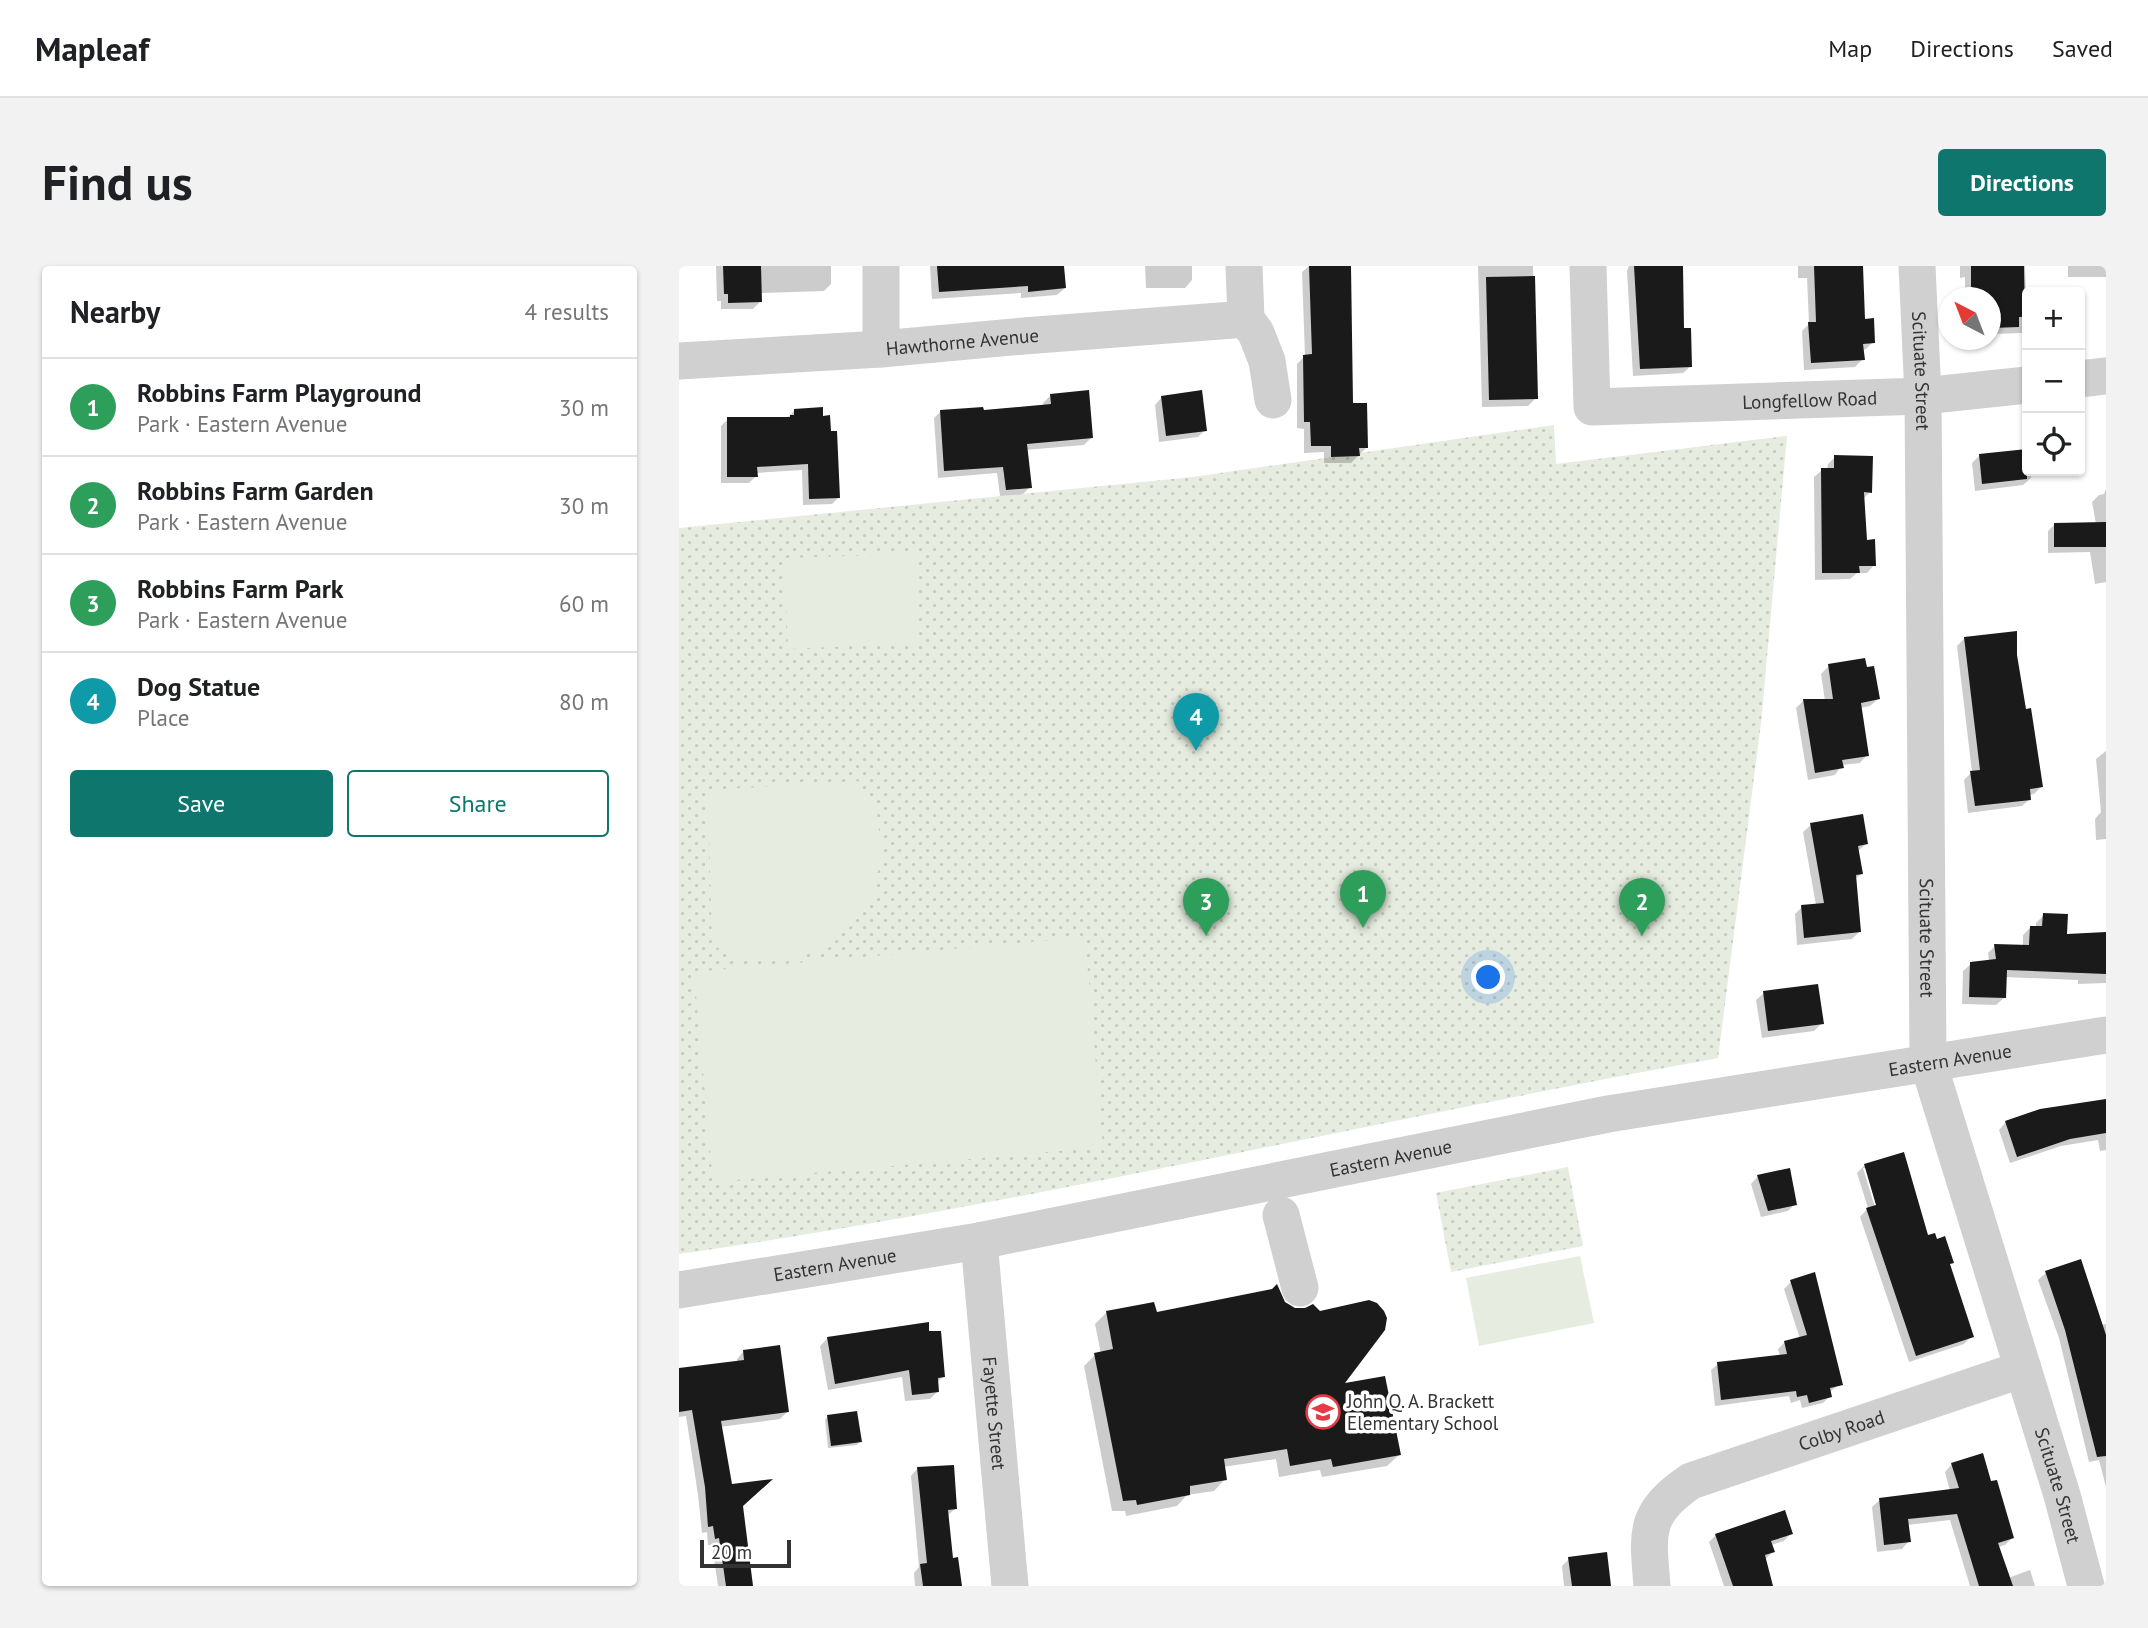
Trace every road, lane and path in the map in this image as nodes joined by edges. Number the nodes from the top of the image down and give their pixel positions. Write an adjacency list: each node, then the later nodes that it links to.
1 (881, 266): 6 (street)
2 (1244, 266): 5 (street)
3 (1588, 266): 11 (street, Longfellow Road)
4 (1917, 266): 11 (street, Scituate Street)
5 (1246, 320): 6 (street, Hawthorne Avenue); 12 (street)
6 (881, 349): 7 (street, Hawthorne Avenue)
7 (679, 361)
8 (2106, 376): 9 (street)
9 (2085, 378)
10 (2022, 386): 11 (street, Longfellow Road)
11 (1923, 396): 14 (street, Scituate Street)
12 (1273, 400)
13 (2106, 1035): 14 (street, Eastern Avenue)
14 (1928, 1062): 16 (street, Eastern Avenue); 19 (street, Scituate Street)
15 (1282, 1216): 17 (street)
16 (979, 1241): 18 (street, Eastern Avenue); 20 (street, Fayette Street)
17 (1300, 1288)
18 (679, 1290)
19 (2023, 1369): 21 (street, Colby Road); 22 (street, Scituate Street)
20 (1010, 1586)
21 (1652, 1586)
22 (2086, 1586)

